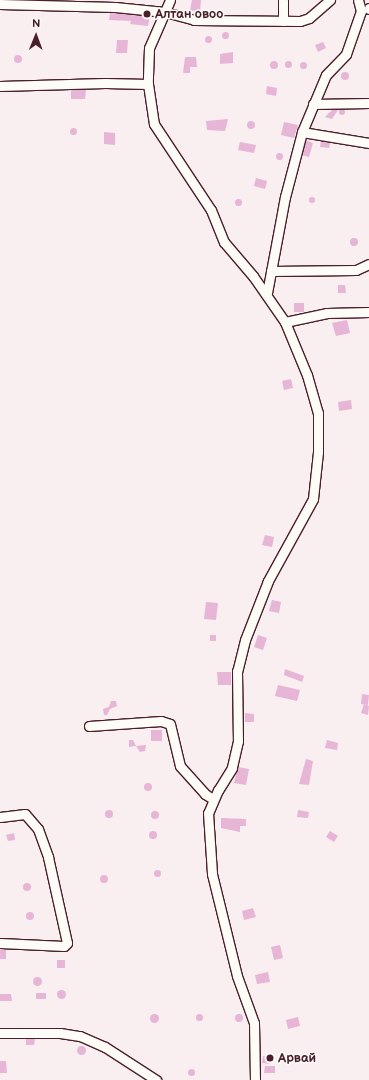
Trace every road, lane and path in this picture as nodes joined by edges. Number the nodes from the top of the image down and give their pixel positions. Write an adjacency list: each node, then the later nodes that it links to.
1 (170, 0): 7 (street)
2 (283, 0): 8 (street)
3 (330, 0): 8 (street)
4 (358, 0): 6 (street)
5 (0, 4): 7 (street)
6 (367, 9): 12 (street)
7 (165, 12): 8 (street); 9 (street)
8 (283, 21)
9 (148, 84): 10 (street); 17 (street)
10 (0, 86)
11 (369, 103): 12 (street)
12 (313, 104): 13 (street)
13 (302, 132): 14 (street); 16 (street)
14 (369, 143)
15 (369, 264): 16 (street)
16 (271, 271): 17 (street)
17 (266, 293): 19 (street)
18 (369, 312): 19 (street)
19 (285, 322): 21 (street)
20 (89, 726): 21 (street)
21 (213, 799): 26 (street)
22 (0, 817): 23 (street)
23 (0, 943)
24 (0, 1033): 25 (street)
25 (156, 1080)
26 (255, 1080)

